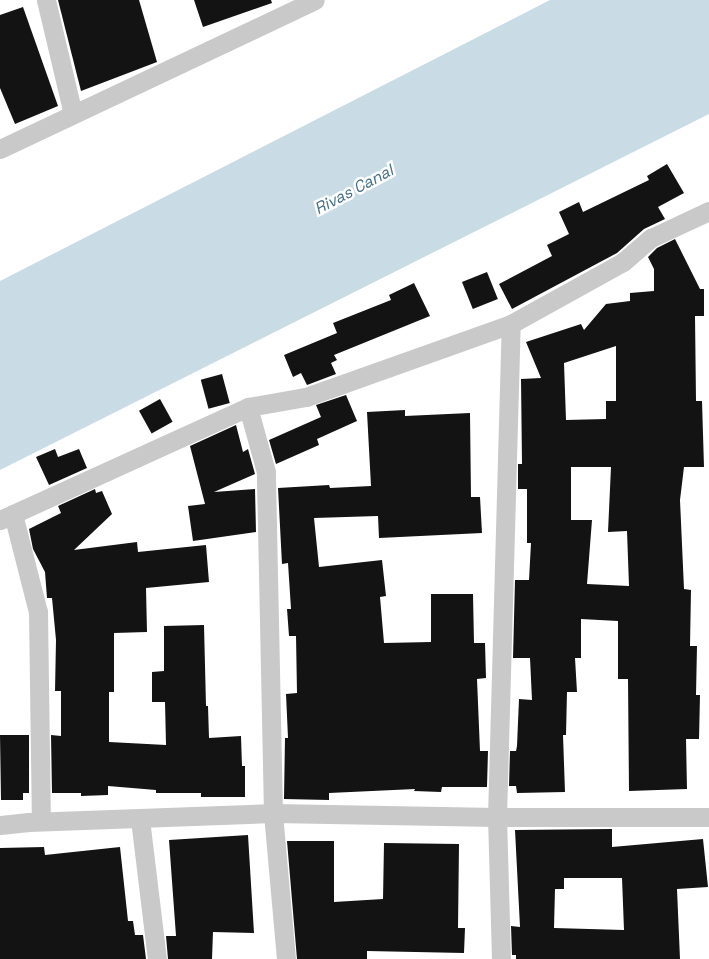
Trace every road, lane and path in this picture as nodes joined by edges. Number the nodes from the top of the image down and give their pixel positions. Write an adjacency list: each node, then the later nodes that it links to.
1 (46, 0): 3 (street)
2 (315, 0): 3 (street)
3 (73, 114): 4 (street)
4 (0, 149)
5 (709, 211): 6 (street)
6 (511, 324): 7 (street); 10 (street)
7 (248, 407): 8 (street); 9 (street)
8 (6, 517): 13 (street)
9 (273, 813): 10 (street); 12 (street); 16 (street)
10 (497, 817): 11 (street); 17 (street)
11 (709, 817)
12 (140, 819): 13 (street); 15 (street)
13 (41, 821): 14 (street)
14 (0, 825)
15 (157, 959)
16 (286, 959)
17 (501, 959)

